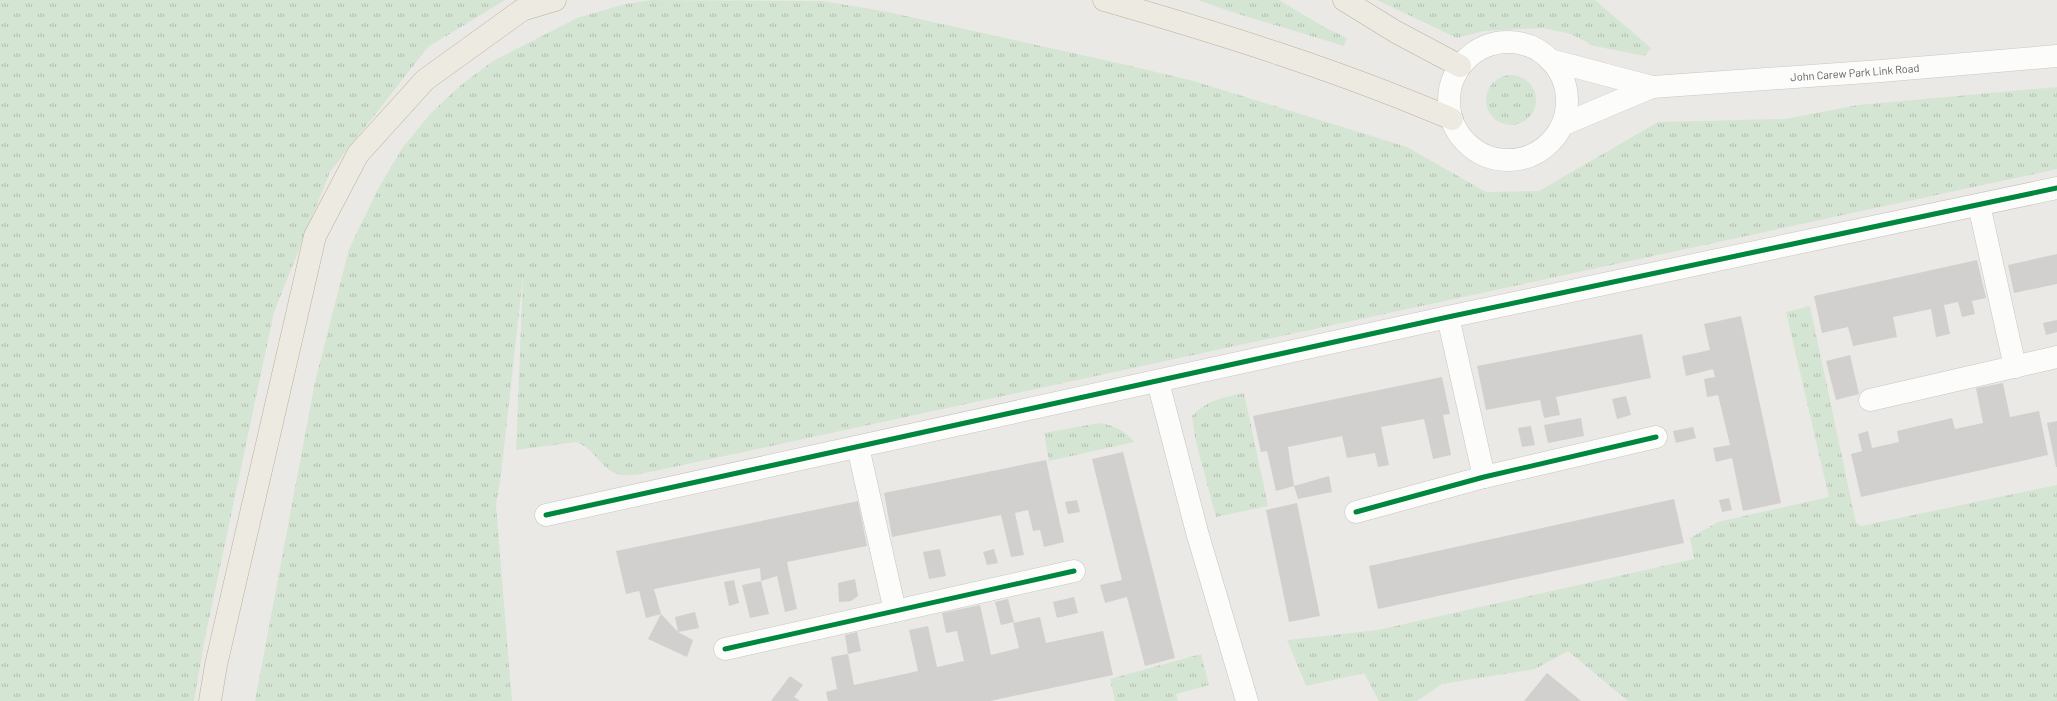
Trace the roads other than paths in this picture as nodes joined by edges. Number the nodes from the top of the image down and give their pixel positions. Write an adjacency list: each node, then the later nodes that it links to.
1 (555, 0): 25 (highway)
2 (1104, 0): 8 (highway)
3 (1344, 0): 6 (highway)
4 (2057, 56): 7 (street, John Carew Park Link Road)
5 (1550, 60): 6 (street); 7 (street, John Carew Park Link Road); 9 (street)
6 (1460, 66): 8 (street)
7 (1652, 87): 9 (street, John Carew Park Link Road)
8 (1452, 120): 9 (street)
9 (1562, 125)
10 (2057, 188): 11 (street)
11 (1979, 205): 12 (street); 14 (street)
12 (1448, 317): 15 (street); 19 (street)
13 (2057, 357): 14 (street)
14 (2015, 367): 16 (street)
15 (1158, 382): 18 (street); 26 (street)
16 (1870, 400)
17 (1656, 437): 19 (street)
18 (858, 447): 21 (street); 23 (street)
19 (1484, 477): 20 (street)
20 (1356, 512)
21 (546, 515)
22 (1074, 571): 23 (street)
23 (895, 611): 24 (street)
24 (725, 649)
25 (210, 701)
26 (1247, 701)

